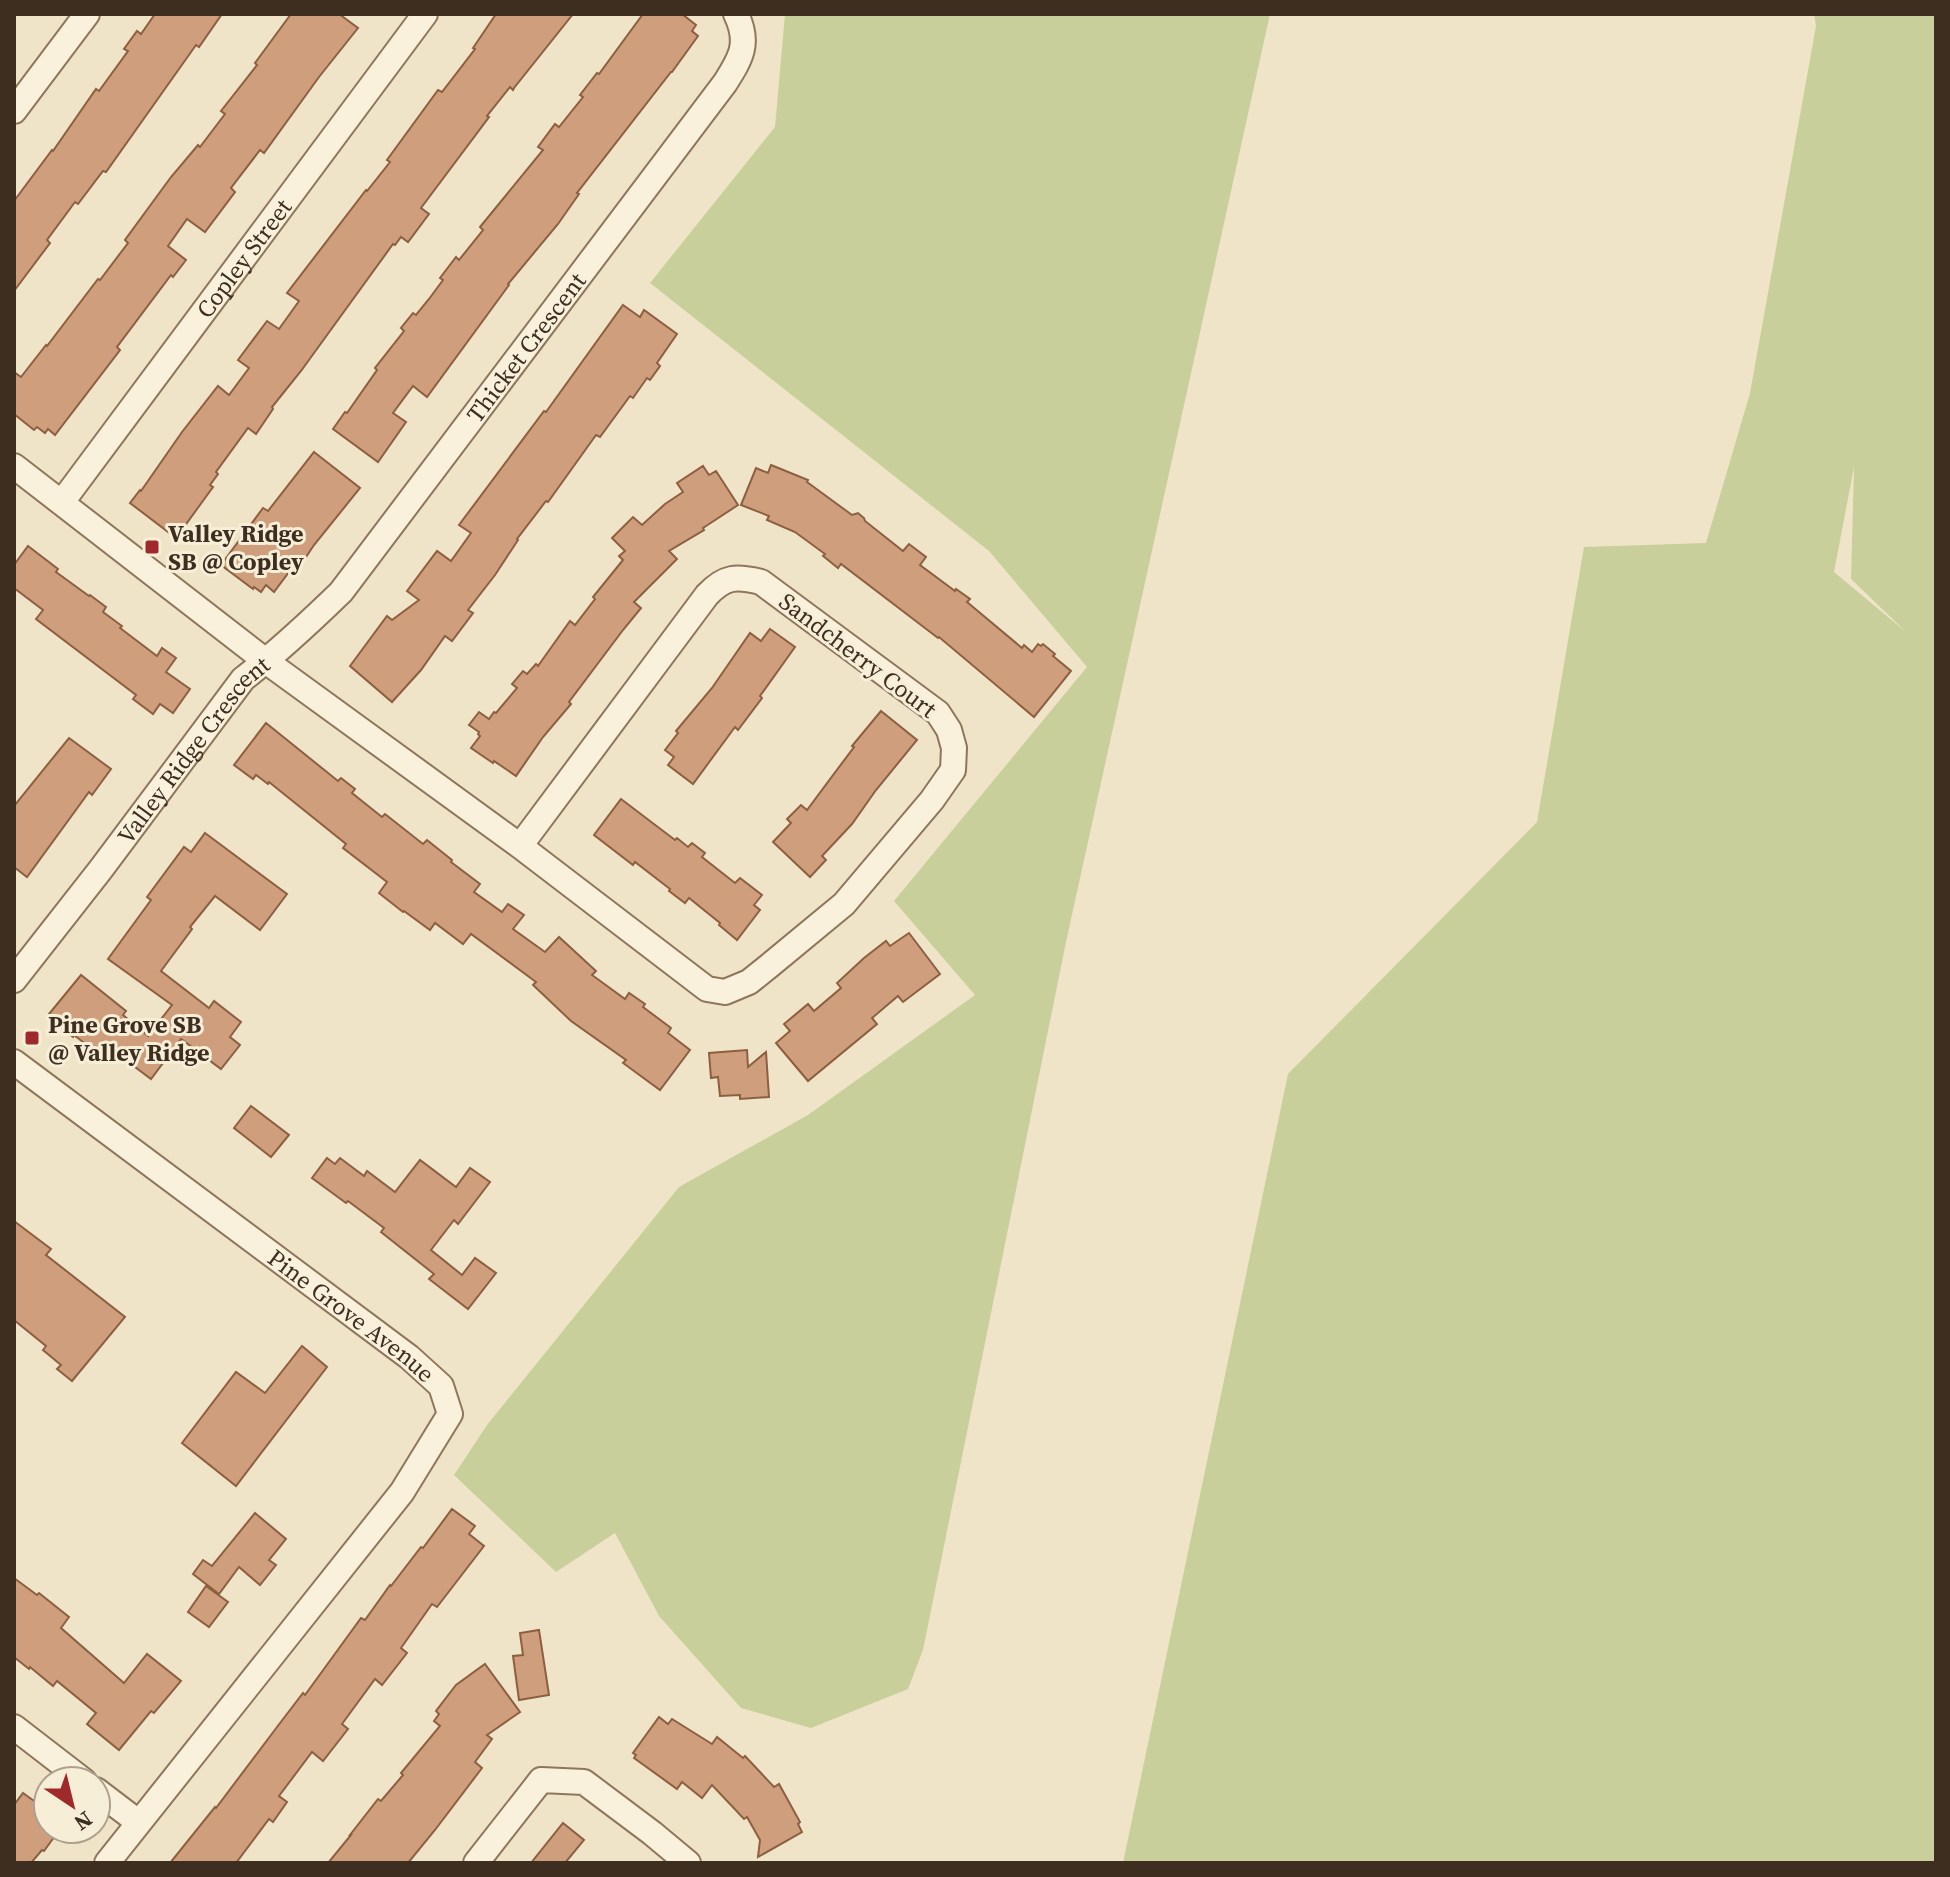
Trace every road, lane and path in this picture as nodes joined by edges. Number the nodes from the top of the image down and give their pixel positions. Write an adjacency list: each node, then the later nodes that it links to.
1 (87, 14): 4 (street)
2 (425, 14): 6 (street, Copley Street)
3 (736, 14): 7 (street, Thicket Crescent)
4 (14, 111)
5 (14, 466): 6 (street, Valley Ridge Crescent)
6 (62, 502): 7 (street, Valley Ridge Crescent)
7 (267, 662): 8 (street, Sandcherry Court); 9 (street, Valley Ridge Crescent)
8 (520, 846): 8 (street, Sandcherry Court)
9 (14, 980)
10 (14, 1062): 14 (street, Pine Grove Avenue)
11 (14, 1727): 12 (street)
12 (63, 1765)
13 (112, 1802): 14 (street)
14 (138, 1822): 15 (street, Pine Grove Avenue)
15 (107, 1863)
16 (476, 1863): 17 (street)
17 (688, 1863)

